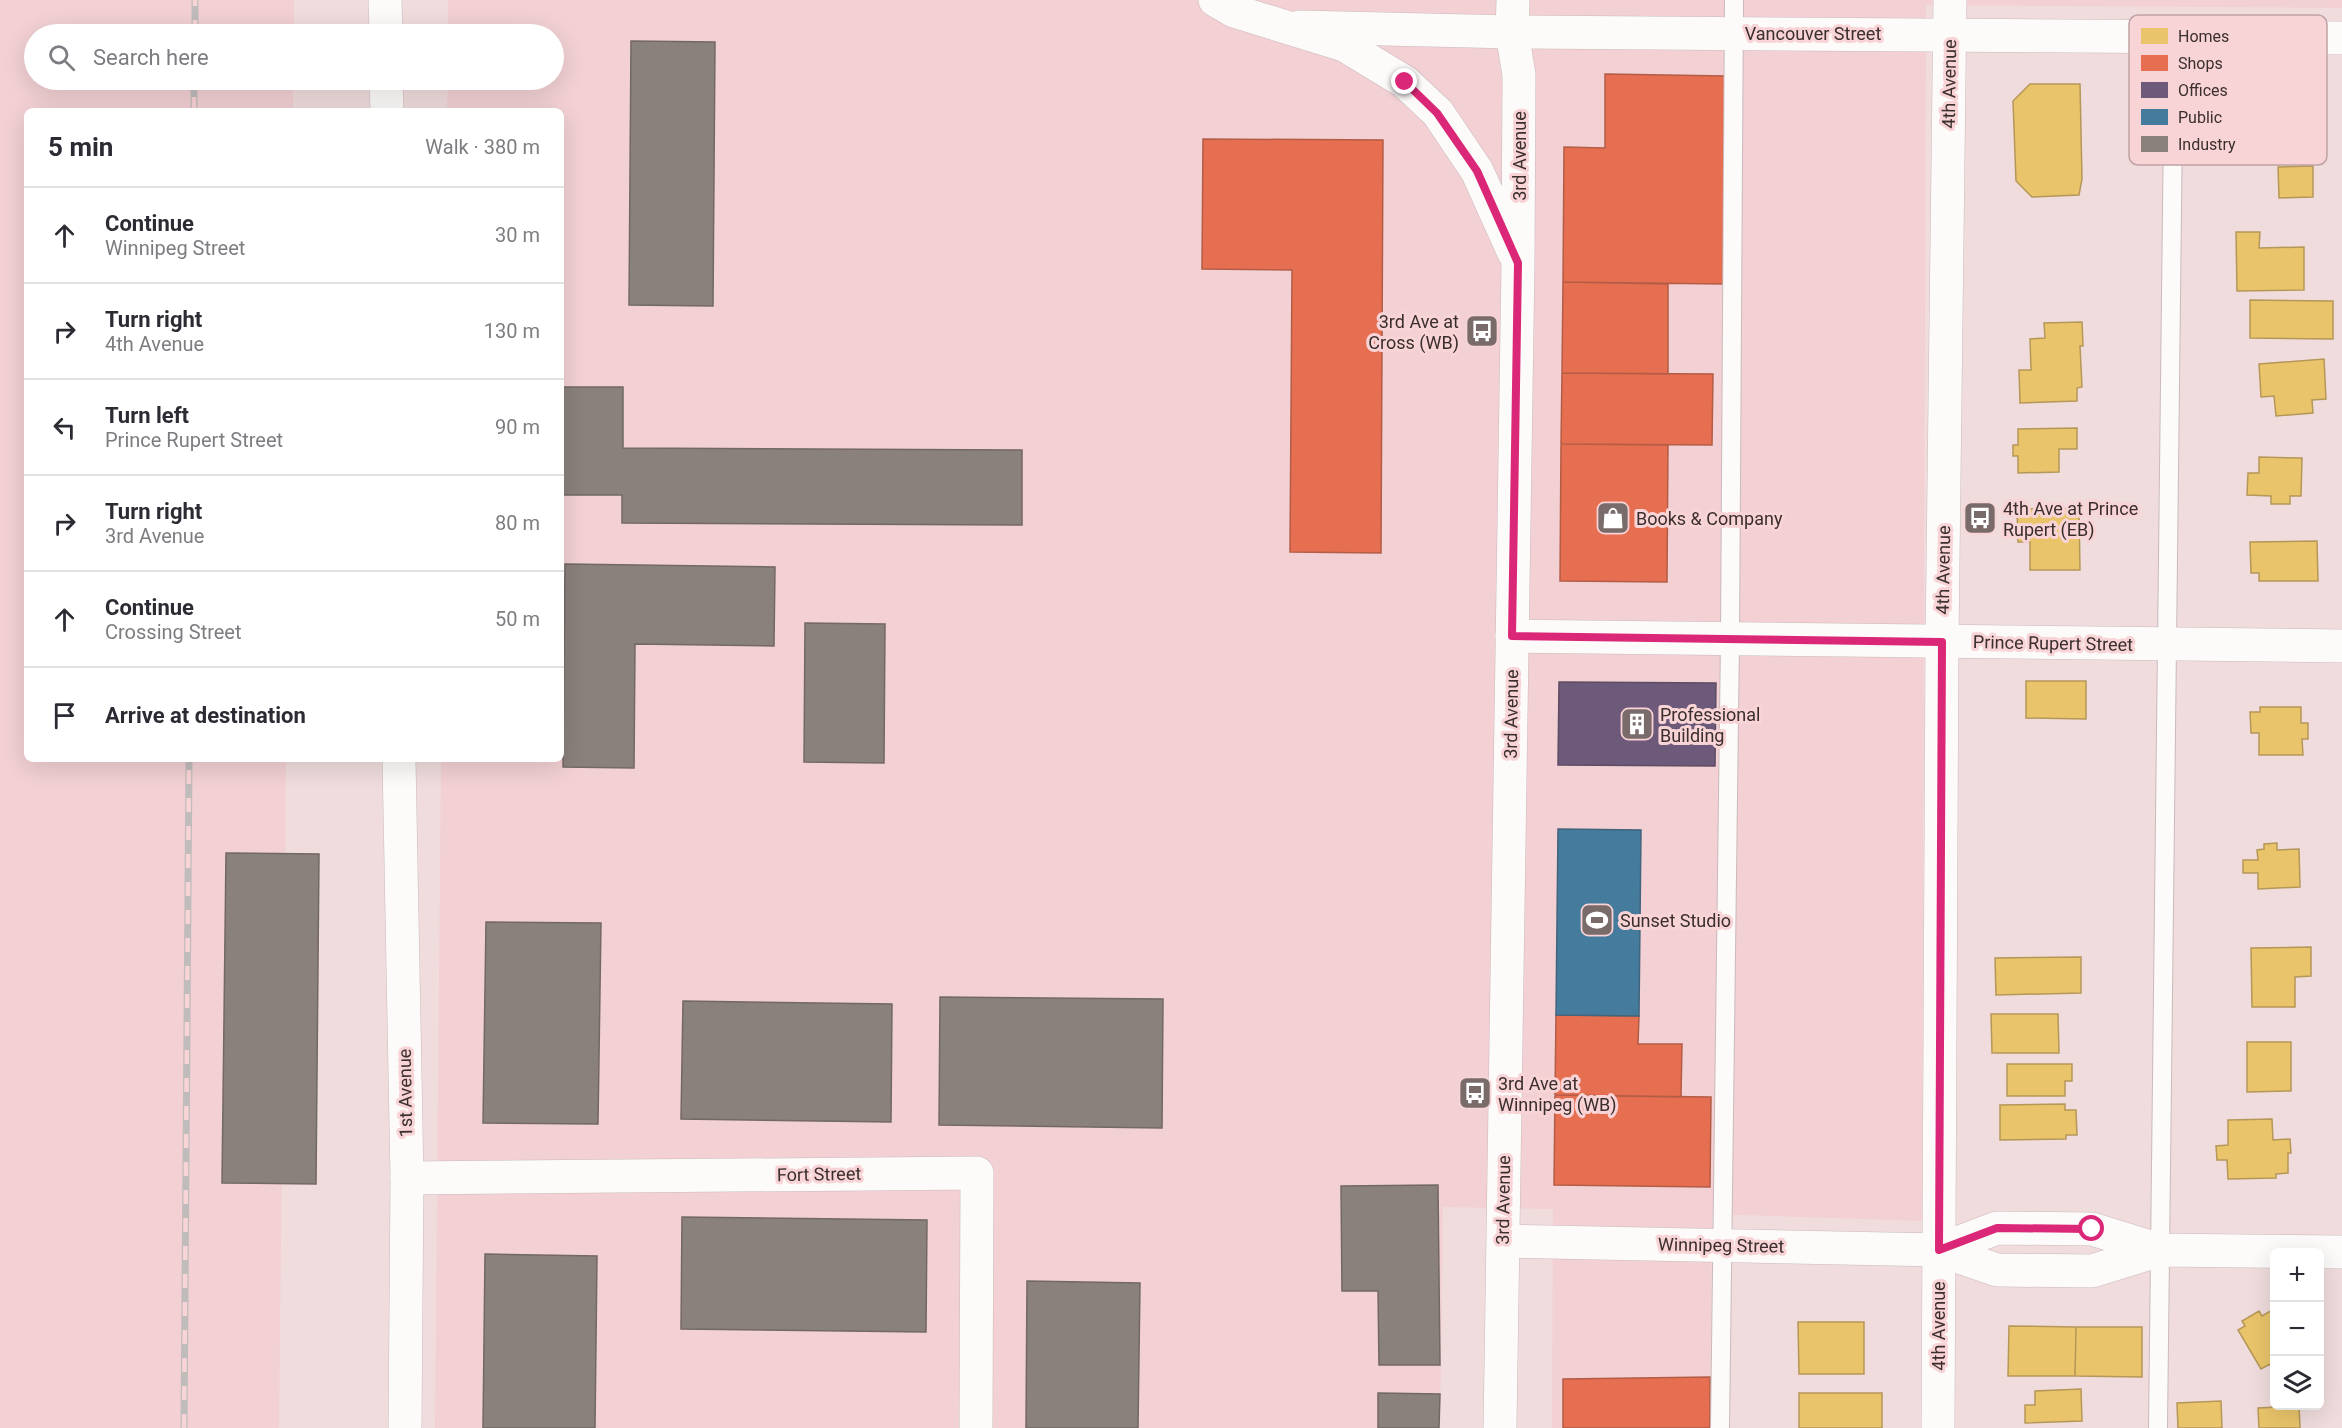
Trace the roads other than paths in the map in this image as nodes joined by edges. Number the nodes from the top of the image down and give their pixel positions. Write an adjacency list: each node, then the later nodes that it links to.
1 (385, 0): 6 (street)
2 (1215, 0): 7 (street)
3 (1734, 0): 8 (lane)
4 (1950, 0): 9 (street, 4th Avenue)
5 (1513, 16): 7 (street, Vancouver Street); 8 (street, Vancouver Street); 16 (street, 3rd Avenue)
6 (386, 24)
7 (1285, 26): 16 (street)
8 (1734, 33): 9 (street, Vancouver Street); 18 (lane)
9 (1949, 33): 10 (street, Vancouver Street); 19 (street, 4th Avenue)
10 (2129, 35)
11 (2327, 38): 12 (street, Vancouver Street)
12 (2342, 38)
13 (386, 90): 14 (street)
14 (387, 108)
15 (2173, 165): 20 (lane)
16 (1518, 263): 17 (street, 3rd Avenue)
17 (1512, 636): 18 (street, Prince Rupert Street); 24 (street, 3rd Avenue)
18 (1730, 639): 19 (street, Prince Rupert Street); 25 (lane)
19 (1942, 642): 20 (street, Prince Rupert Street); 26 (street, 4th Avenue)
20 (2169, 645): 21 (street, Prince Rupert Street); 27 (lane)
21 (2342, 646)
22 (399, 762): 23 (street, 1st Avenue)
23 (407, 1178): 29 (street, 1st Avenue); 30 (street, Fort Street)
24 (1503, 1241): 25 (street, Winnipeg Street); 31 (street, 3rd Avenue)
25 (1722, 1245): 26 (street, Winnipeg Street); 32 (lane)
26 (1939, 1250): 27 (street, Winnipeg Street); 33 (street, 4th Avenue)
27 (2160, 1250): 28 (street, Winnipeg Street); 34 (lane)
28 (2342, 1252)
29 (405, 1428)
30 (976, 1428)
31 (1500, 1428)
32 (1720, 1428)
33 (1938, 1428)
34 (2158, 1428)

